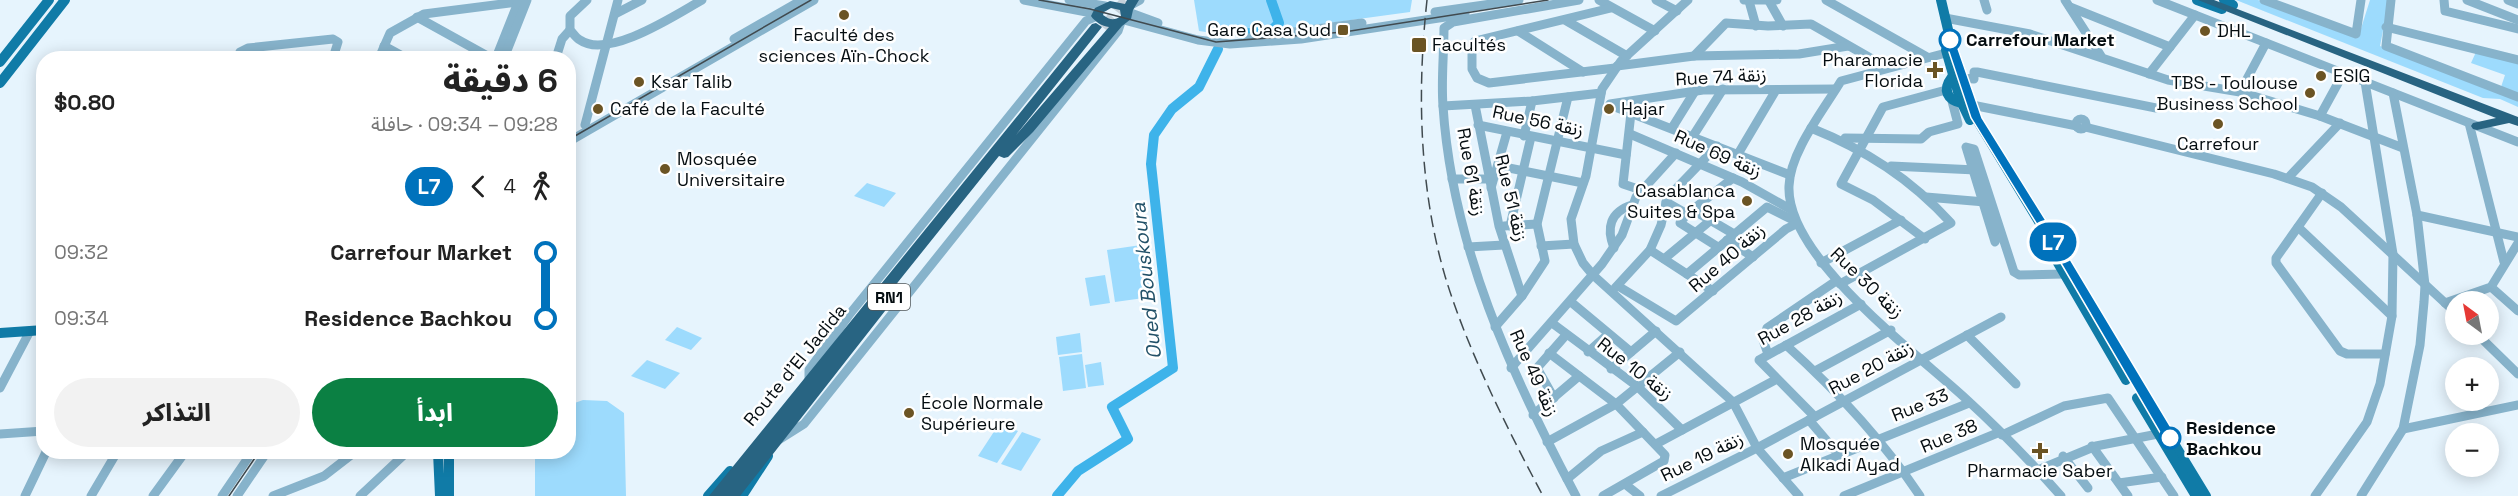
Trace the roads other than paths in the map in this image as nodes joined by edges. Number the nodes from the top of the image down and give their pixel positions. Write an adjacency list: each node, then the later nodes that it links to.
1 (49, 0): 80 (main road)
2 (65, 0): 73 (main road)
3 (527, 0): 71 (street)
4 (587, 0): 56 (street)
5 (618, 0): 45 (street)
6 (642, 0): 45 (street)
7 (702, 0): 59 (street)
8 (802, 0): 111 (street)
9 (814, 0): 121 (street)
10 (1024, 0): 46 (street)
11 (1069, 0): 46 (street)
12 (1140, 0): 42 (street)
13 (1500, 0): 40 (street)
14 (1519, 0): 42 (street)
15 (1559, 0): 42 (street)
16 (1579, 0): 104 (street, Rue 61 زنقة)
17 (1599, 0): 41 (street)
18 (1656, 0): 43 (street)
19 (1688, 0): 43 (street)
20 (1744, 0): 36 (street)
21 (1773, 0): 36 (street); 53 (street)
22 (1826, 0): 79 (street)
23 (1934, 0): 74 (main road)
24 (1941, 0): 49 (main road)
25 (1984, 0): 44 (street)
26 (2157, 0): 47 (street)
27 (2197, 0): 38 (main road)
28 (2204, 0): 38 (highway)
29 (2264, 0): 30 (street)
30 (2361, 0)
31 (2391, 0): 54 (street)
32 (2444, 0): 55 (street)
33 (2467, 0): 51 (street)
34 (2508, 0): 39 (street)
35 (519, 1): 48 (street); 70 (street)
36 (1749, 1): 52 (street)
37 (2068, 4): 64 (street); 78 (street)
38 (2227, 4): 106 (highway); 109 (highway)
39 (2518, 4)
40 (1454, 5)
41 (1611, 8): 50 (street); 58 (street)
42 (1126, 10): 46 (highway); 46 (highway); 132 (highway, Route d'El Jadida); 248 (street)
43 (1677, 10): 58 (street)
44 (1987, 10)
45 (615, 14): 59 (street)
46 (1102, 14): 132 (highway, Route d'El Jadida / RN1); 229 (street)
47 (2195, 15): 61 (street); 64 (street)
48 (417, 17): 62 (street); 69 (street)
49 (1945, 18): 78 (street); 87 (main road)
50 (1565, 20): 57 (street); 75 (street)
51 (2518, 20)
52 (1756, 26): 53 (street); 60 (street)
53 (1783, 26): 63 (street)
54 (2386, 27): 81 (street); 99 (street)
55 (2518, 29)
56 (570, 30): 59 (street); 72 (street)
57 (1518, 31): 84 (street); 84 (street)
58 (1655, 31): 75 (street)
59 (607, 44): 111 (street)
60 (1706, 44): 76 (street); 77 (street)
61 (2266, 44): 86 (street); 95 (street)
62 (384, 46): 67 (street); 68 (street)
63 (1848, 46): 77 (street); 83 (street)
64 (2170, 47): 85 (street)
65 (242, 51): 66 (street)
66 (335, 51)
67 (382, 51)
68 (393, 51)
69 (478, 51)
70 (499, 51)
71 (507, 51)
72 (558, 51)
73 (23, 53): 80 (main road); 88 (main road)
74 (1946, 53): 79 (street); 87 (main road)
75 (1627, 56): 82 (street)
76 (1694, 56): 77 (street); 82 (street)
77 (1730, 56)
78 (2101, 56): 85 (street)
79 (1927, 57): 83 (street)
80 (2, 58)
81 (2518, 60)
82 (1616, 67): 84 (street); 98 (street)
83 (1886, 68): 91 (street)
84 (1583, 72)
85 (2149, 74): 95 (street)
86 (2343, 74): 89 (street); 108 (street)
87 (1957, 77): 93 (main road); 101 (main road); 105 (street)
88 (1, 80)
89 (2366, 82): 96 (street); 122 (street)
90 (1722, 89): 92 (street, Rue 74 زنقة); 94 (street, Rue 74 زنقة); 120 (street)
91 (1834, 89): 92 (street, Rue 74 زنقة); 115 (street, Rue 30 زنقة)
92 (1776, 90): 134 (street)
93 (1946, 90): 101 (main road); 124 (street)
94 (1695, 91): 102 (street, Rue 74 زنقة); 114 (street)
95 (2240, 92): 108 (street)
96 (2393, 93): 113 (street); 131 (street)
97 (1568, 97): 98 (street); 100 (street); 125 (street, Rue 49 زنقة)
98 (1600, 97): 102 (street); 129 (street)
99 (2518, 97)
100 (1532, 101): 103 (street); 119 (street)
101 (1962, 103): 124 (street); 145 (street); 186 (main road); 298 (main road)
102 (1610, 104): 107 (street)
103 (1475, 105): 104 (street); 112 (street, Rue 51 زنقة)
104 (1443, 106): 143 (street, Rue 61 زنقة)
105 (2156, 108)
106 (2487, 110): 109 (highway); 113 (highway)
107 (1632, 113): 114 (street); 118 (street)
108 (2320, 116): 110 (street)
109 (2516, 118): 113 (highway)
110 (2340, 123): 122 (street); 145 (street)
111 (585, 125): 116 (street)
112 (1478, 125): 117 (street, Rue 56 زنقة); 146 (street, Rue 51 زنقة)
113 (2472, 126): 126 (street); 166 (street)
114 (1671, 128): 120 (street)
115 (1811, 128): 123 (street); 141 (street, Rue 30 زنقة)
116 (576, 130)
117 (1507, 132): 119 (street, Rue 56 زنقة); 137 (street)
118 (1630, 134): 133 (street, Rue 69 زنقة); 135 (street)
119 (1528, 136): 125 (street, Rue 56 زنقة); 139 (street)
120 (1693, 136): 127 (street)
121 (576, 137)
122 (2375, 137): 131 (street); 179 (street)
123 (1839, 138): 124 (street); 128 (street)
124 (1867, 139): 128 (street)
125 (1558, 142): 129 (street, Rue 56 زنقة); 142 (street, Rue 49 زنقة)
126 (2518, 142)
127 (1717, 146): 134 (street); 136 (street)
128 (1861, 147): 138 (street); 159 (street)
129 (1592, 148): 135 (street, Rue 56 زنقة); 147 (street)
130 (1965, 148): 140 (street)
131 (2403, 148): 157 (street)
132 (1002, 149): 229 (highway, Route d'El Jadida / RN1); 248 (highway, Route d'El Jadida / RN1)
133 (1677, 153): 136 (street, Rue 69 زنقة); 149 (street)
134 (1738, 154): 141 (street)
135 (1626, 155): 149 (street)
136 (1700, 163): 144 (street, Rue 69 زنقة); 152 (street)
137 (1498, 166): 139 (street); 148 (street)
138 (1890, 166): 140 (street); 151 (street)
139 (1523, 171): 142 (street); 163 (street)
140 (1976, 171): 153 (street)
141 (1790, 175): 155 (street, Rue 30 زنقة)
142 (1549, 176): 147 (street); 161 (street, Rue 49 زنقة)
143 (1452, 178): 146 (street); 175 (street, Rue 61 زنقة)
144 (1733, 178): 155 (street, Rue 69 زنقة); 156 (street)
145 (2288, 178): 150 (street)
146 (1488, 179): 148 (street, Rue 51 زنقة)
147 (1583, 183): 172 (street)
148 (1491, 190): 162 (street, Rue 51 زنقة)
149 (1641, 190): 154 (street)
150 (2322, 193): 164 (street); 179 (street)
151 (1926, 197): 153 (street); 169 (street)
152 (1666, 202): 156 (street); 178 (street)
153 (1986, 202): 170 (street); 186 (street)
154 (1632, 205): 176 (street); 176 (street)
155 (1790, 209): 160 (street, Rue 30 زنقة)
156 (1690, 212): 158 (street); 165 (street)
157 (2417, 215): 166 (street); 190 (street)
158 (1711, 220): 165 (street); 167 (street)
159 (1901, 220): 169 (street); 184 (street)
160 (1795, 222): 167 (street); 180 (street, Rue 40 زنقة); 184 (street, Rue 30 زنقة)
161 (1537, 224): 163 (street); 174 (street, Rue 49 زنقة)
162 (1499, 226): 163 (street); 173 (street, Rue 51 زنقة)
163 (1510, 226)
164 (2298, 227): 200 (street); 221 (street)
165 (1696, 233): 177 (street); 181 (street)
166 (2497, 233): 168 (street); 182 (street)
167 (1730, 237): 177 (street); 180 (street)
168 (2518, 237)
169 (1925, 239): 189 (street)
170 (1995, 242)
171 (2518, 243): 182 (street)
172 (1574, 244): 174 (street); 183 (street)
173 (1504, 245): 175 (street); 195 (street, Rue 51 زنقة)
174 (1541, 246): 195 (street, Rue 49 زنقة)
175 (1468, 248): 203 (street, Rue 61 زنقة)
176 (1614, 248): 185 (street)
177 (1718, 248): 187 (street)
178 (1650, 250): 181 (street); 192 (street)
179 (2393, 254): 190 (street); 200 (street)
180 (1753, 257): 193 (street, Rue 40 زنقة)
181 (1664, 259): 187 (street)
182 (2504, 262): 191 (street)
183 (1582, 263): 185 (street); 188 (street)
184 (1821, 263): 189 (street, Rue 30 زنقة)
185 (1602, 264): 188 (street)
186 (2064, 273): 247 (main road)
187 (1687, 274): 193 (street)
188 (1593, 275): 192 (street); 196 (street)
189 (1838, 282): 198 (street, Rue 30 زنقة); 220 (street)
190 (2425, 285): 197 (street); 241 (street)
191 (2491, 287): 194 (street); 199 (street)
192 (1615, 289): 193 (street, Rue 40 زنقة); 206 (street)
193 (1713, 291)
194 (2480, 291)
195 (1522, 296): 203 (street, Rue 49 زنقة)
196 (1571, 302): 202 (street); 211 (street)
197 (2445, 303)
198 (1862, 304): 204 (street, Rue 30 زنقة); 214 (street, Rue 28 زنقة)
199 (2518, 311)
200 (2392, 316): 221 (street)
201 (2001, 317): 212 (street, Rue 20 زنقة)
202 (1552, 323): 210 (street, Rue 10 زنقة); 223 (street)
203 (1495, 327): 223 (street, Rue 49 زنقة)
204 (1891, 330): 222 (street, Rue 30 زنقة); 225 (street)
205 (36, 332): 208 (main road)
206 (1656, 332): 217 (street); 218 (street)
207 (0, 333): 208 (main road)
208 (29, 334): 209 (main road); 213 (main road); 232 (street)
209 (36, 335)
210 (1566, 335): 216 (street, Rue 10 زنقة); 219 (street)
211 (1607, 335): 216 (street); 217 (street)
212 (1968, 335): 222 (street, Rue 20 زنقة); 230 (street)
213 (0, 338)
214 (1786, 345): 220 (street, Rue 28 زنقة); 225 (street)
215 (2489, 345): 226 (street)
216 (1588, 352): 224 (street, Rue 10 زنقة)
217 (1631, 352): 224 (street)
218 (1680, 352): 231 (street); 235 (street)
219 (1549, 353): 227 (street); 233 (street)
220 (1768, 354): 228 (street, Rue 28 زنقة)
221 (2385, 354): 299 (street)
222 (1923, 359): 234 (street, Rue 20 زنقة); 236 (street, Rue 30 زنقة)
223 (1511, 368): 239 (street, Rue 49 زنقة)
224 (1611, 369): 231 (street, Rue 10 زنقة)
225 (1815, 371): 234 (street)
226 (2518, 373)
227 (1579, 376): 233 (street); 237 (street)
228 (1777, 379): 235 (street); 240 (street)
229 (809, 381): 248 (highway, Route d'El Jadida / RN1)
230 (2016, 384)
231 (1638, 387): 237 (street); 242 (street, Rue 10 زنقة)
232 (0, 388)
233 (1554, 398): 239 (street)
234 (1846, 401): 240 (street, Rue 20 زنقة); 250 (street)
235 (1733, 402): 242 (street); 254 (street)
236 (1969, 403): 246 (street, Rue 30 زنقة); 250 (street, Rue 33)
237 (1616, 404): 244 (street); 251 (street)
238 (2518, 405): 241 (street)
239 (1533, 416): 251 (street, Rue 49 زنقة)
240 (1812, 419): 254 (street, Rue 20 زنقة); 255 (street)
241 (2403, 429): 300 (street)
242 (1682, 430): 252 (street)
243 (36, 432): 245 (street)
244 (1643, 432): 252 (street); 271 (street)
245 (0, 434)
246 (2001, 434): 249 (street, Rue 38); 267 (street, Rue 30 زنقة); 268 (street, Rue 38)
247 (2158, 434): 249 (street); 297 (main road)
248 (773, 436): 266 (highway, RN1); 283 (main road, Route d'El Jadida); 286 (main road, Route d'El Jadida)
249 (2135, 437): 253 (street); 269 (street)
250 (1879, 439): 255 (street, Rue 33); 268 (street)
251 (1547, 442): 271 (street, Rue 49 زنقة)
252 (1656, 444): 273 (street)
253 (2092, 446): 256 (street); 272 (street)
254 (1757, 448): 270 (street); 290 (street, Rue 19 زنقة)
255 (1838, 454): 270 (street, Rue 33)
256 (2063, 456): 267 (street); 274 (street)
257 (43, 459): 276 (street)
258 (113, 459): 277 (street)
259 (180, 459): 278 (street)
260 (247, 459): 279 (street)
261 (262, 459): 280 (street)
262 (347, 459): 281 (street)
263 (400, 459): 282 (street)
264 (439, 459): 275 (main road)
265 (448, 459): 275 (main road)
266 (750, 464): 284 (highway, RN1); 285 (highway, RN1)
267 (2038, 470): 294 (street, Rue 30 زنقة)
268 (1905, 473): 292 (street, Rue 38); 293 (street)
269 (2162, 477): 272 (street); 296 (street)
270 (1783, 478): 291 (street)
271 (1567, 479): 287 (street, Rue 49 زنقة)
272 (2119, 483): 295 (street)
273 (1625, 484): 288 (street); 289 (street)
274 (2088, 488)
275 (445, 494)
276 (25, 496)
277 (91, 496)
278 (153, 496)
279 (222, 496)
280 (237, 496)
281 (273, 496)
282 (360, 496)
283 (708, 496)
284 (717, 496)
285 (730, 496)
286 (742, 496)
287 (1576, 496)
288 (1604, 496)
289 (1639, 496)
290 (1661, 496)
291 (1799, 496)
292 (1844, 496)
293 (1920, 496)
294 (2060, 496)
295 (2128, 496)
296 (2174, 496)
297 (2196, 496)
298 (2206, 496)
299 (2315, 496)
300 (2361, 496)

